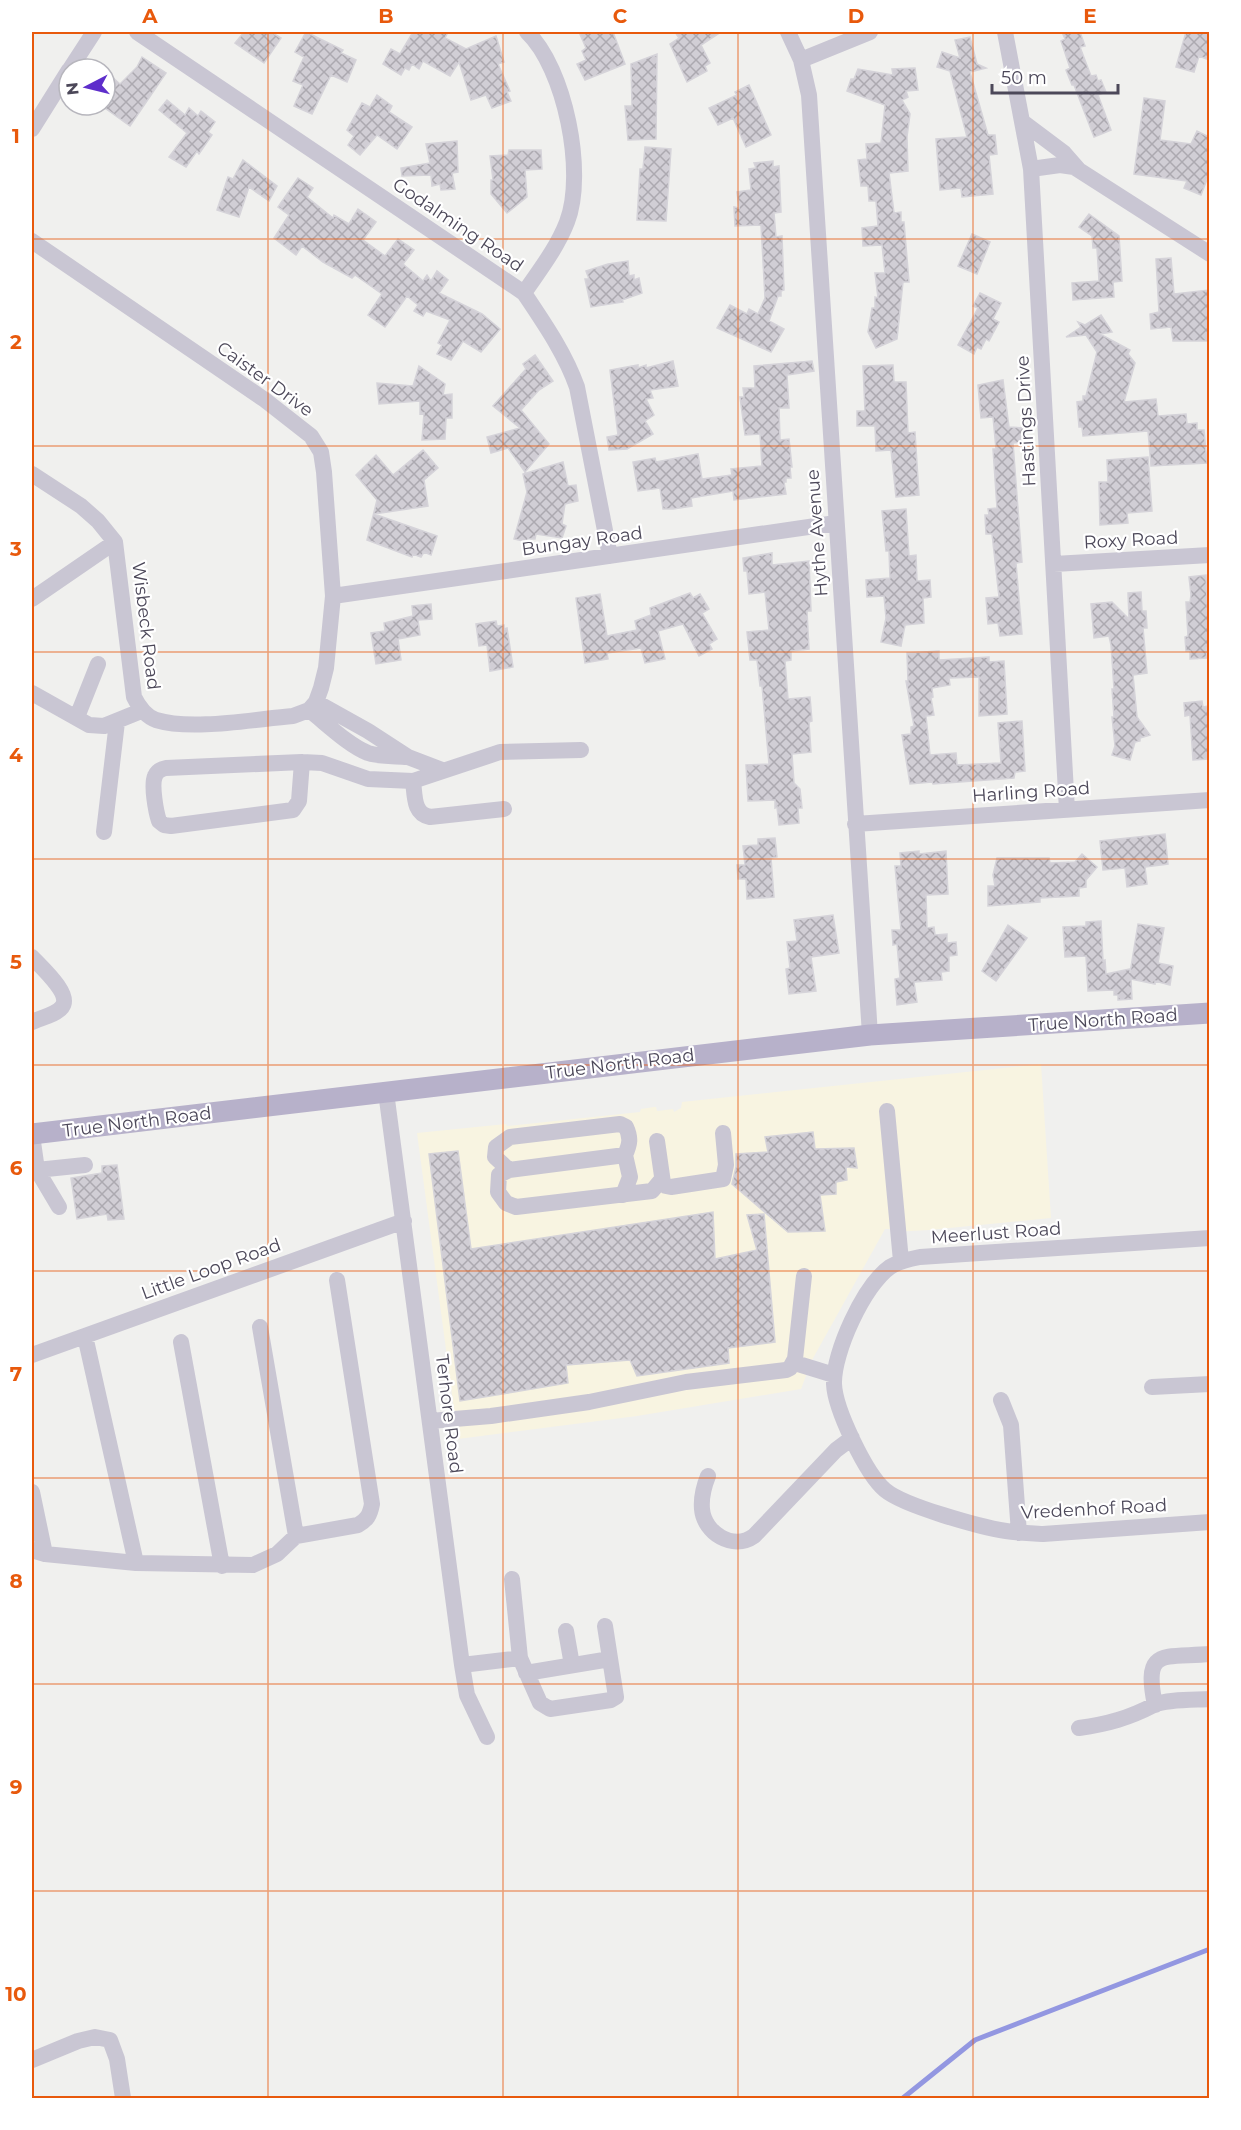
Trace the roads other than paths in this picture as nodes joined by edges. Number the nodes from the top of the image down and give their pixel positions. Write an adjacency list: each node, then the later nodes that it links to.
1 (94, 32): 7 (street)
2 (137, 32): 16 (street, Godalming Road)
3 (527, 32): 16 (street)
4 (788, 32): 8 (street, Hythe Avenue)
5 (870, 32): 8 (street)
6 (1005, 32): 10 (street, Hastings Drive)
7 (78, 57)
8 (801, 60): 18 (street, Hythe Avenue)
9 (57, 89): 11 (street)
10 (1024, 123): 12 (street, Hastings Drive); 13 (street)
11 (32, 129)
12 (1031, 169): 13 (street); 22 (street, Hastings Drive)
13 (1080, 170): 15 (street)
14 (32, 241): 23 (street, Caister Drive)
15 (1209, 254)
16 (524, 293): 21 (street, Godalming Road)
17 (32, 474): 19 (street, Wisbeck Road)
18 (836, 523): 21 (street, Bungay Road); 38 (street, Hythe Avenue)
19 (115, 542): 24 (street); 28 (street, Wisbeck Road)
20 (1209, 555): 22 (street, Roxy Road)
21 (610, 556): 23 (street, Bungay Road)
22 (1054, 564): 37 (street, Hastings Drive)
23 (333, 596): 27 (street, Caister Drive)
24 (32, 599)
25 (98, 664): 29 (street)
26 (32, 693): 29 (street)
27 (312, 706): 28 (street, Wisbeck Road); 33 (street)
28 (141, 711): 30 (street)
29 (77, 717): 30 (street)
30 (117, 722): 39 (street)
31 (581, 750): 33 (street)
32 (302, 762): 32 (street); 34 (street)
33 (442, 770): 34 (street)
34 (413, 781): 36 (street)
35 (1209, 800): 37 (street, Harling Road)
36 (504, 809)
37 (1067, 810): 38 (street, Harling Road)
38 (855, 824): 43 (street, Hythe Avenue)
39 (104, 832)
40 (32, 957): 42 (street)
41 (1209, 1013): 43 (main road, True North Road)
42 (32, 1022)
43 (870, 1035): 44 (main road, True North Road)
44 (386, 1092): 47 (main road, True North Road); 56 (street, Terhore Road)
45 (887, 1111): 58 (street)
46 (723, 1133): 53 (street)
47 (32, 1135): 51 (street)
48 (657, 1141): 53 (street)
49 (625, 1155): 52 (street); 52 (street); 54 (street)
50 (85, 1165): 51 (street)
51 (37, 1170): 55 (street)
52 (508, 1170): 54 (street)
53 (662, 1179): 54 (street)
54 (623, 1195)
55 (59, 1207)
56 (404, 1221): 62 (street, Little Loop Road); 71 (street, Terhore Road)
57 (1209, 1238): 58 (street, Meerlust Road)
58 (902, 1261): 65 (street, Meerlust Road)
59 (804, 1276): 66 (street)
60 (337, 1280): 77 (street)
61 (260, 1327): 77 (street)
62 (85, 1336): 64 (street, Little Loop Road); 79 (street)
63 (181, 1342): 80 (street)
64 (32, 1355)
65 (838, 1355): 67 (street, Vredenhof Road)
66 (795, 1363): 67 (street); 71 (street)
67 (834, 1376): 72 (street, Vredenhof Road)
68 (1209, 1384): 69 (street)
69 (1152, 1387)
70 (1001, 1400): 76 (street)
71 (430, 1421): 86 (street, Terhore Road)
72 (852, 1438): 73 (street); 76 (street, Vredenhof Road)
73 (708, 1476)
74 (32, 1492): 78 (street)
75 (1209, 1522): 76 (street, Vredenhof Road)
76 (1019, 1533)
77 (296, 1536): 80 (street)
78 (38, 1552): 79 (street)
79 (135, 1563): 80 (street)
80 (222, 1566)
81 (512, 1579): 87 (street)
82 (605, 1626): 85 (street)
83 (567, 1631): 88 (street)
84 (1209, 1654): 90 (street)
85 (610, 1659): 87 (street); 88 (street)
86 (462, 1665): 87 (street); 92 (street, Terhore Road)
87 (523, 1665): 88 (street)
88 (572, 1665)
89 (1209, 1698): 90 (street)
90 (1155, 1705): 91 (street)
91 (1079, 1728)
92 (487, 1737)
93 (32, 2060): 94 (street)
94 (123, 2098)

